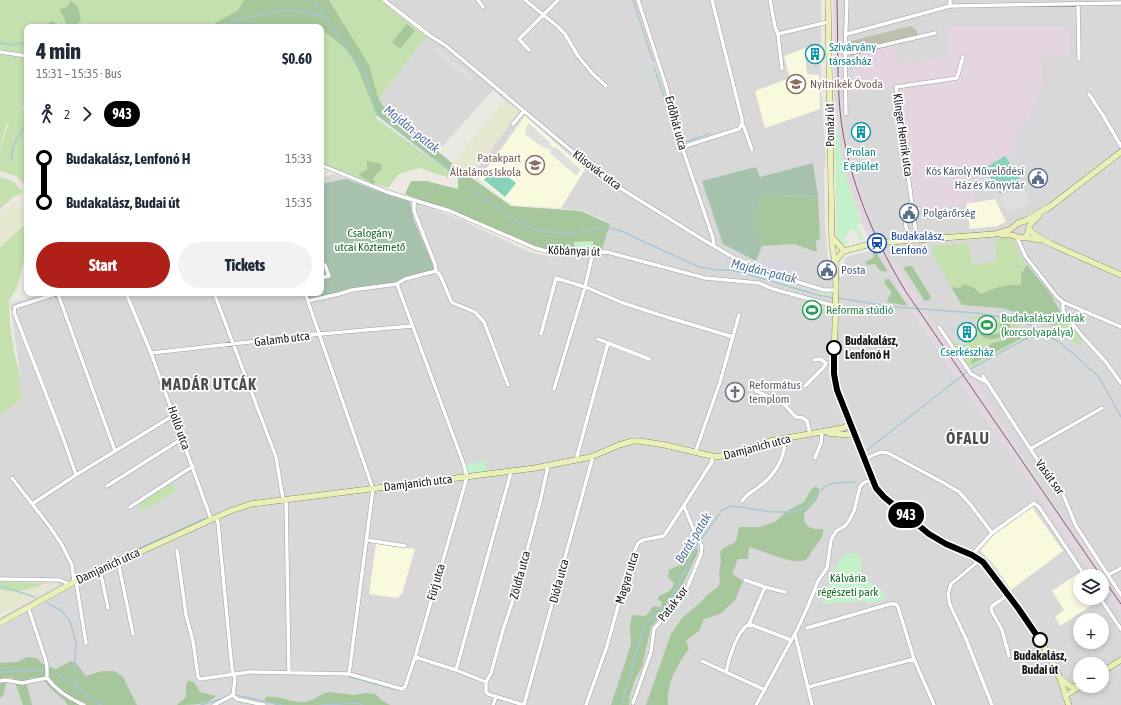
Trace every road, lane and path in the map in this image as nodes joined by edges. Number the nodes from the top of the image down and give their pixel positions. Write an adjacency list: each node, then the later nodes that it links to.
1 (384, 0): 32 (street, Klisovác utca)
2 (478, 0): 17 (street)
3 (525, 0): 18 (street)
4 (558, 0): 18 (street)
5 (638, 0): 37 (street, Erdőhát utca)
6 (712, 0): 35 (street)
7 (770, 0): 21 (street)
8 (828, 0): 19 (main road, Pomázi út)
9 (848, 0): 22 (street)
10 (950, 0): 16 (street)
11 (998, 2): 12 (street); 16 (street)
12 (1043, 2): 14 (street)
13 (1089, 2): 14 (street); 15 (street)
14 (1078, 3): 28 (street)
15 (1121, 3)
16 (950, 6): 22 (street)
17 (483, 7)
18 (543, 14): 23 (street); 30 (street)
19 (828, 22): 21 (street); 51 (main road, Pomázi út)
20 (935, 33): 25 (street)
21 (778, 34): 29 (street)
22 (847, 34): 25 (street)
23 (529, 50)
24 (0, 52): 26 (street)
25 (845, 53): 33 (street)
26 (24, 56)
27 (963, 58): 44 (street, Klinger Henrik utca)
28 (1079, 59)
29 (782, 69)
30 (606, 86)
31 (1089, 94): 36 (street)
32 (524, 111): 34 (street); 55 (street, Klisovác utca)
33 (846, 114)
34 (513, 124)
35 (742, 124): 37 (street); 38 (street)
36 (1121, 146)
37 (682, 147): 55 (street, Erdőhát utca)
38 (752, 150)
39 (1121, 152): 42 (main road)
40 (324, 166): 41 (street, Kőbányai út)
41 (414, 200): 59 (street, Kőbányai út); 62 (street)
42 (1049, 206): 45 (main road); 47 (main road)
43 (919, 209): 44 (street)
44 (913, 210): 48 (street); 53 (street, Klinger Henrik utca)
45 (1021, 222): 46 (main road); 47 (main road)
46 (1014, 226): 49 (main road); 50 (main road)
47 (1029, 228): 52 (main road); 54 (main road)
48 (907, 234)
49 (995, 234): 50 (main road); 53 (main road)
50 (1016, 236): 52 (main road); 56 (street)
51 (832, 237): 57 (main road, Pomázi út); 58 (main road)
52 (1025, 237): 54 (main road); 56 (street)
53 (917, 241): 58 (main road)
54 (1051, 244): 63 (main road)
55 (714, 245): 67 (street, Klisovác utca)
56 (1022, 248): 74 (street)
57 (834, 250): 58 (main road); 60 (main road, Pomázi út)
58 (841, 250): 60 (main road)
59 (593, 252): 66 (street); 75 (street, Kőbányai út)
60 (835, 261): 67 (main road, Pomázi út)
61 (324, 265): 64 (street)
62 (436, 271): 65 (street); 94 (street)
63 (1121, 274)
64 (324, 277)
65 (397, 284): 73 (street); 77 (street)
66 (585, 287): 81 (street); 82 (street); 96 (street)
67 (836, 292): 75 (main road, Pomázi út)
68 (50, 296): 117 (street)
69 (60, 296): 107 (street)
70 (127, 296): 86 (street, Holló utca)
71 (215, 296): 85 (street)
72 (306, 296): 73 (street)
73 (308, 301): 80 (street)
74 (1063, 302): 79 (street); 93 (street)
75 (835, 304): 90 (main road, Pomázi út)
76 (739, 315): 82 (street)
77 (412, 326): 80 (street, Galamb utca); 118 (street)
78 (939, 327): 92 (street, Vasút sor)
79 (1121, 327)
80 (320, 334): 85 (street, Galamb utca); 122 (street)
81 (541, 334)
82 (733, 337): 108 (street)
83 (598, 339): 84 (street)
84 (608, 343): 87 (street); 113 (street)
85 (234, 345): 86 (street, Galamb utca); 123 (street)
86 (151, 353): 99 (street, Holló utca)
87 (649, 359)
88 (814, 360): 89 (street)
89 (826, 363): 90 (street); 95 (street)
90 (834, 364): 100 (main road, Pomázi út)
91 (983, 376): 92 (street, Vasút sor)
92 (986, 382): 106 (street, Vasút sor)
93 (1121, 383)
94 (508, 385)
95 (805, 386)
96 (554, 389)
97 (756, 391): 102 (street)
98 (1102, 408): 106 (street)
99 (174, 415): 104 (street, Holló utca); 107 (street)
100 (851, 424): 101 (main road); 103 (main road, Pomázi út)
101 (822, 432): 102 (main road, Damjanich utca); 103 (main road); 111 (street)
102 (810, 434): 105 (main road, Damjanich utca)
103 (854, 434): 112 (main road, Pomázi út)
104 (183, 438): 114 (street, Holló utca); 121 (street)
105 (784, 438): 110 (main road, Damjanich utca); 124 (street)
106 (1030, 449): 138 (street, Vasút sor)
107 (115, 451): 117 (street)
108 (695, 453): 109 (main road, Damjanich utca); 110 (main road, Damjanich utca)
109 (591, 457): 113 (main road, Damjanich utca); 188 (street, Diófa utca)
110 (712, 457): 126 (street, Magyar utca)
111 (815, 458)
112 (864, 458): 120 (main road, Pomázi út); 129 (street)
113 (577, 460): 115 (main road, Damjanich utca)
114 (193, 466): 127 (street); 128 (street, Holló utca)
115 (548, 466): 116 (main road, Damjanich utca); 174 (street, Zöldfa utca)
116 (510, 472): 118 (main road, Damjanich utca); 166 (street)
117 (76, 475): 125 (street)
118 (467, 477): 122 (main road, Damjanich utca); 161 (street, Fürj utca)
119 (12, 478): 125 (street)
120 (872, 479): 133 (main road, Pomázi út); 157 (street)
121 (107, 486)
122 (373, 489): 123 (main road, Damjanich utca); 130 (street)
123 (285, 499): 128 (main road, Damjanich utca); 169 (street)
124 (742, 501)
125 (32, 504): 144 (street)
126 (684, 506): 183 (street, Patak sor); 189 (street, Magyar utca)
127 (130, 507)
128 (214, 518): 135 (main road, Damjanich utca); 168 (street, Holló utca)
129 (992, 533): 133 (street); 137 (street)
130 (367, 540): 131 (street); 170 (street)
131 (405, 546)
132 (177, 550): 168 (street)
133 (972, 555): 134 (main road, Pomázi út)
134 (980, 560): 147 (main road, Pomázi út); 193 (street)
135 (118, 561): 139 (main road, Damjanich utca); 156 (street)
136 (1121, 568): 140 (street)
137 (1080, 569)
138 (1104, 569)
139 (100, 570): 144 (main road, Damjanich utca); 151 (street)
140 (1109, 574)
141 (1109, 577): 148 (street, Vasút sor)
142 (0, 579): 144 (street)
143 (745, 580): 145 (street)
144 (73, 582): 150 (main road, Damjanich utca); 159 (street)
145 (765, 587): 146 (street); 153 (street)
146 (785, 592)
147 (1008, 595): 160 (street); 171 (main road, Pomázi út)
148 (1121, 595)
149 (1105, 605): 155 (street)
150 (28, 607): 152 (main road, Damjanich utca); 172 (street)
151 (108, 608)
152 (0, 623)
153 (749, 624): 158 (street); 167 (street)
154 (807, 628): 162 (street)
155 (1121, 629)
156 (133, 634)
157 (794, 634): 158 (street); 177 (street)
158 (791, 640): 178 (street)
159 (86, 643)
160 (1009, 656)
161 (415, 657): 166 (street); 170 (street, Fürj utca)
162 (914, 659): 177 (street); 192 (street)
163 (1121, 660): 165 (main road)
164 (702, 661): 167 (street)
165 (1109, 668)
166 (456, 670): 174 (street)
167 (726, 672): 178 (street)
168 (234, 673): 169 (street); 181 (street, Holló utca)
169 (289, 673): 170 (street)
170 (348, 674)
171 (1059, 677): 175 (main road); 180 (main road, Pomázi út)
172 (47, 678): 173 (street); 184 (street)
173 (0, 681)
174 (486, 682): 182 (street)
175 (1070, 686): 176 (main road); 180 (main road)
176 (1073, 686)
177 (808, 687): 191 (street)
178 (765, 690): 190 (street)
179 (1073, 690): 180 (main road)
180 (1065, 694): 194 (main road, Pomázi út)
181 (233, 695): 185 (street); 186 (street)
182 (496, 697): 187 (street); 188 (street)
183 (633, 703)
184 (84, 705)
185 (214, 705)
186 (264, 705)
187 (493, 705)
188 (524, 705)
189 (586, 705)
190 (756, 705)
191 (812, 705)
192 (934, 705)
193 (992, 705)
194 (1069, 705)

